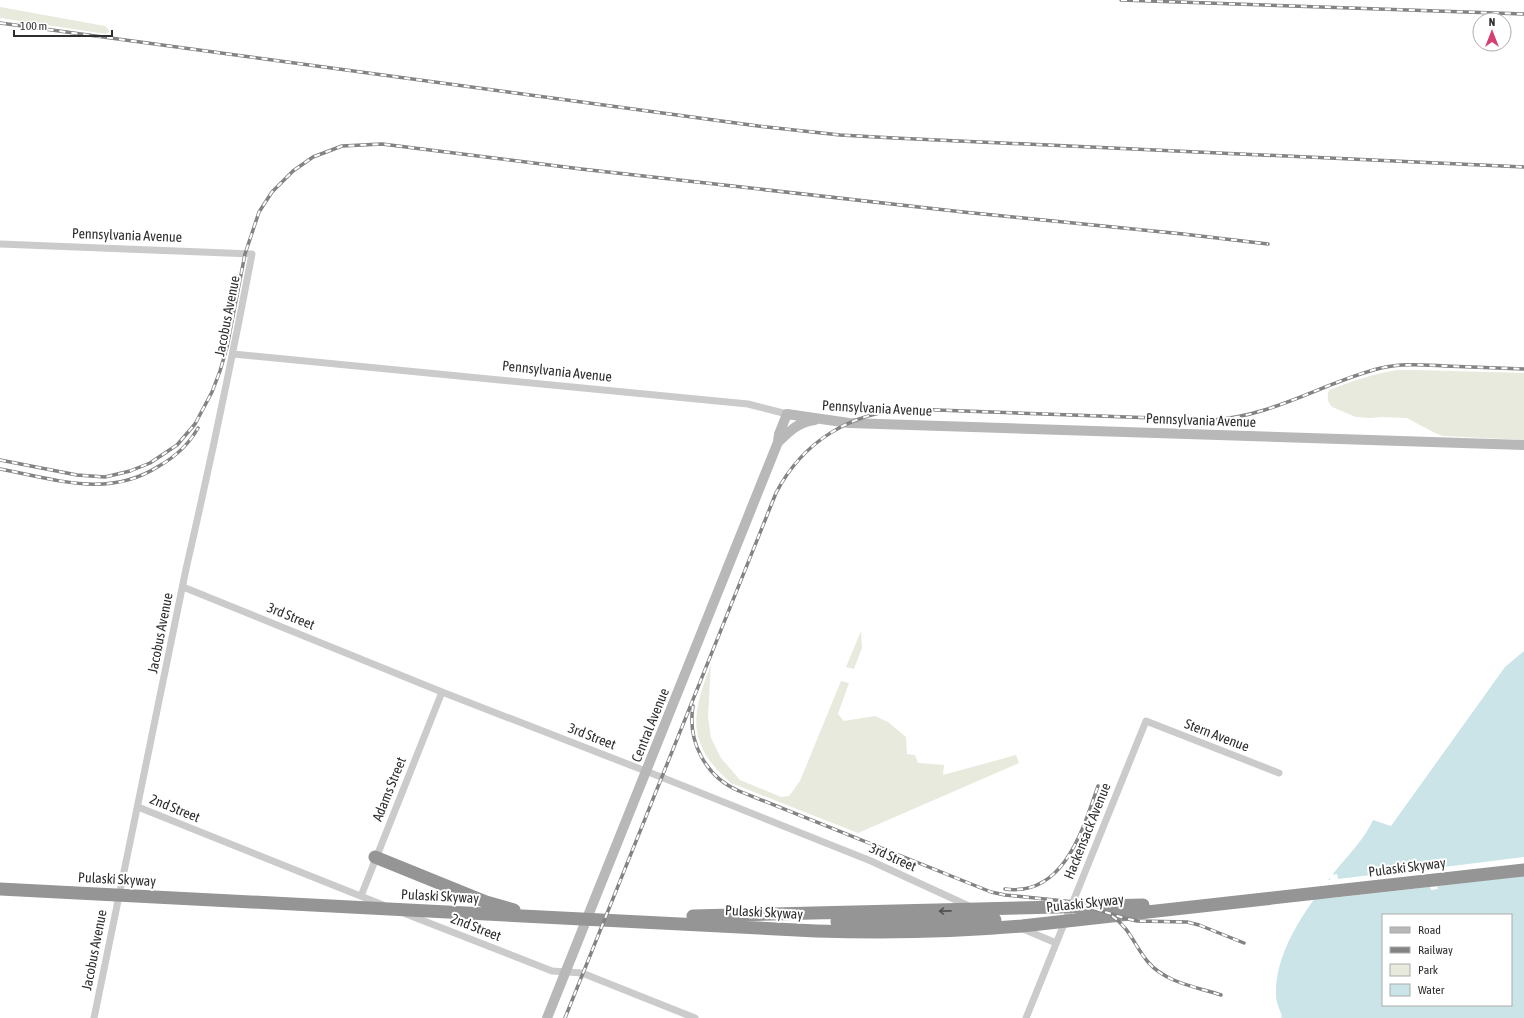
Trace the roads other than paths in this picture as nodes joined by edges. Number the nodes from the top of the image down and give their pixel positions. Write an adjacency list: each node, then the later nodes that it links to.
1 (0, 244): 2 (street, Pennsylvania Avenue)
2 (252, 254): 3 (street, Jacobus Avenue)
3 (233, 354): 4 (street, Pennsylvania Avenue); 8 (street, Jacobus Avenue)
4 (787, 414): 5 (main road, Pennsylvania Avenue); 6 (main road, Central Avenue)
5 (821, 419): 6 (main road, Central Avenue); 7 (main road, Pennsylvania Avenue)
6 (778, 442): 11 (main road, Central Avenue)
7 (1524, 445)
8 (183, 587): 9 (street, 3rd Street); 13 (street, Jacobus Avenue)
9 (442, 692): 11 (street, 3rd Street); 14 (street, Adams Street)
10 (1146, 721): 12 (street, Stern Avenue); 23 (street, Hackensack Avenue)
11 (646, 771): 23 (street, 3rd Street); 24 (main road, Central Avenue)
12 (1279, 773)
13 (138, 807): 19 (street, 2nd Street); 25 (street, Jacobus Avenue)
14 (375, 857): 19 (street, Adams Street); 22 (highway)
15 (1524, 862): 20 (highway, Pulaski Skyway)
16 (1524, 870): 21 (highway, Pulaski Skyway)
17 (0, 882): 20 (highway, Pulaski Skyway, one-way to 17)
18 (0, 890): 21 (highway, Pulaski Skyway)
19 (361, 896): 24 (street, 2nd Street)
20 (1082, 907): 22 (highway)
21 (1095, 919): 22 (highway)
22 (970, 920)
23 (1056, 942): 28 (street, Hackensack Avenue)
24 (566, 971): 26 (main road, Central Avenue); 27 (street, 2nd Street)
25 (94, 1018)
26 (547, 1018)
27 (695, 1018)
28 (1026, 1018)

